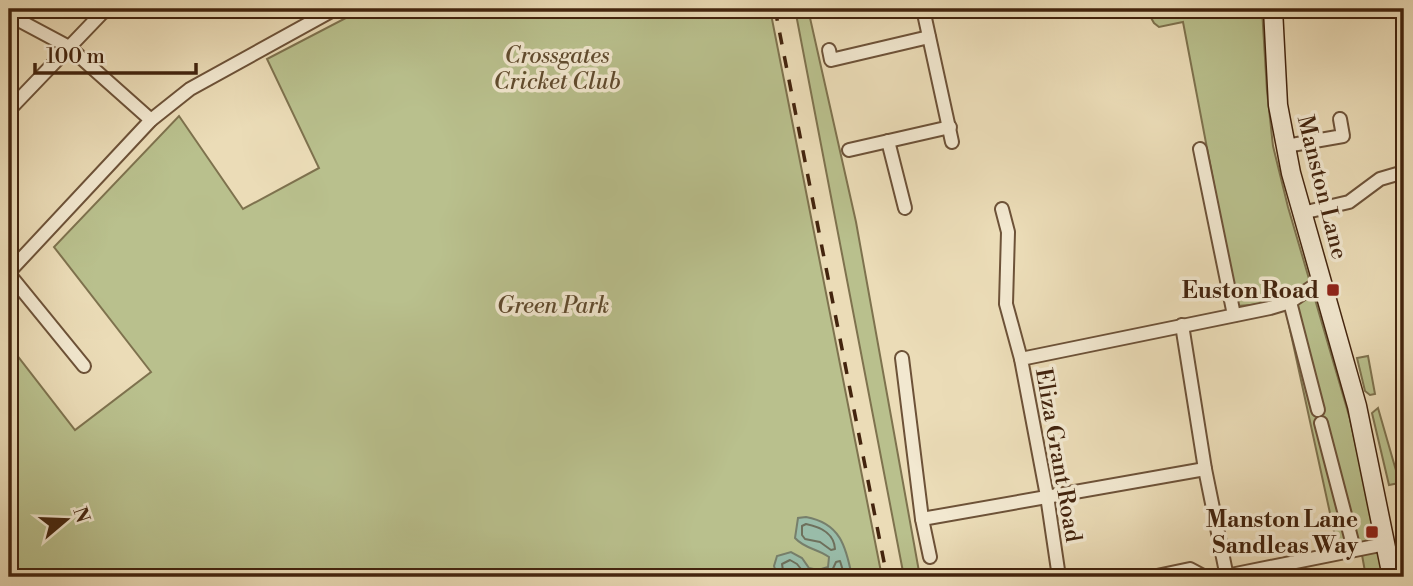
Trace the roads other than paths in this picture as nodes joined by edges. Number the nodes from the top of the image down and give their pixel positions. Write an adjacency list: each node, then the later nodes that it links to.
1 (109, 9): 7 (street)
2 (335, 9): 11 (street)
3 (923, 9): 6 (street)
4 (1273, 9): 15 (street, Manston Lane)
5 (9, 15): 7 (street)
6 (929, 37): 8 (street); 12 (street)
7 (69, 47): 9 (street); 11 (street)
8 (831, 60)
9 (9, 110)
10 (1340, 119): 15 (street)
11 (151, 120): 22 (street)
12 (950, 127): 13 (street); 14 (street)
13 (888, 141): 17 (street); 19 (street)
14 (952, 142)
15 (1286, 146): 21 (street, Manston Lane)
16 (1200, 149): 25 (street)
17 (849, 150)
18 (1404, 172): 21 (street)
19 (905, 208)
20 (1002, 209): 28 (street)
21 (1302, 213): 23 (street, Manston Lane)
22 (9, 273): 29 (street)
23 (1321, 281): 24 (street, Eliza Grant Road); 33 (street, Manston Lane)
24 (1290, 302): 25 (street, Eliza Grant Road); 34 (street)
25 (1234, 315): 26 (street, Eliza Grant Road)
26 (1182, 324): 28 (street, Eliza Grant Road); 30 (street)
27 (902, 358): 32 (street)
28 (1021, 359): 31 (street, Eliza Grant Road)
29 (84, 366)
30 (1205, 469): 31 (street); 39 (street)
31 (1047, 496): 32 (street); 36 (street, Eliza Grant Road)
32 (922, 519): 35 (street)
33 (1385, 544): 34 (street); 40 (street, Manston Lane)
34 (1354, 549): 39 (street)
35 (930, 557)
36 (1059, 577)
37 (1152, 577): 38 (street)
38 (1205, 577)
39 (1224, 577)
40 (1392, 577)

